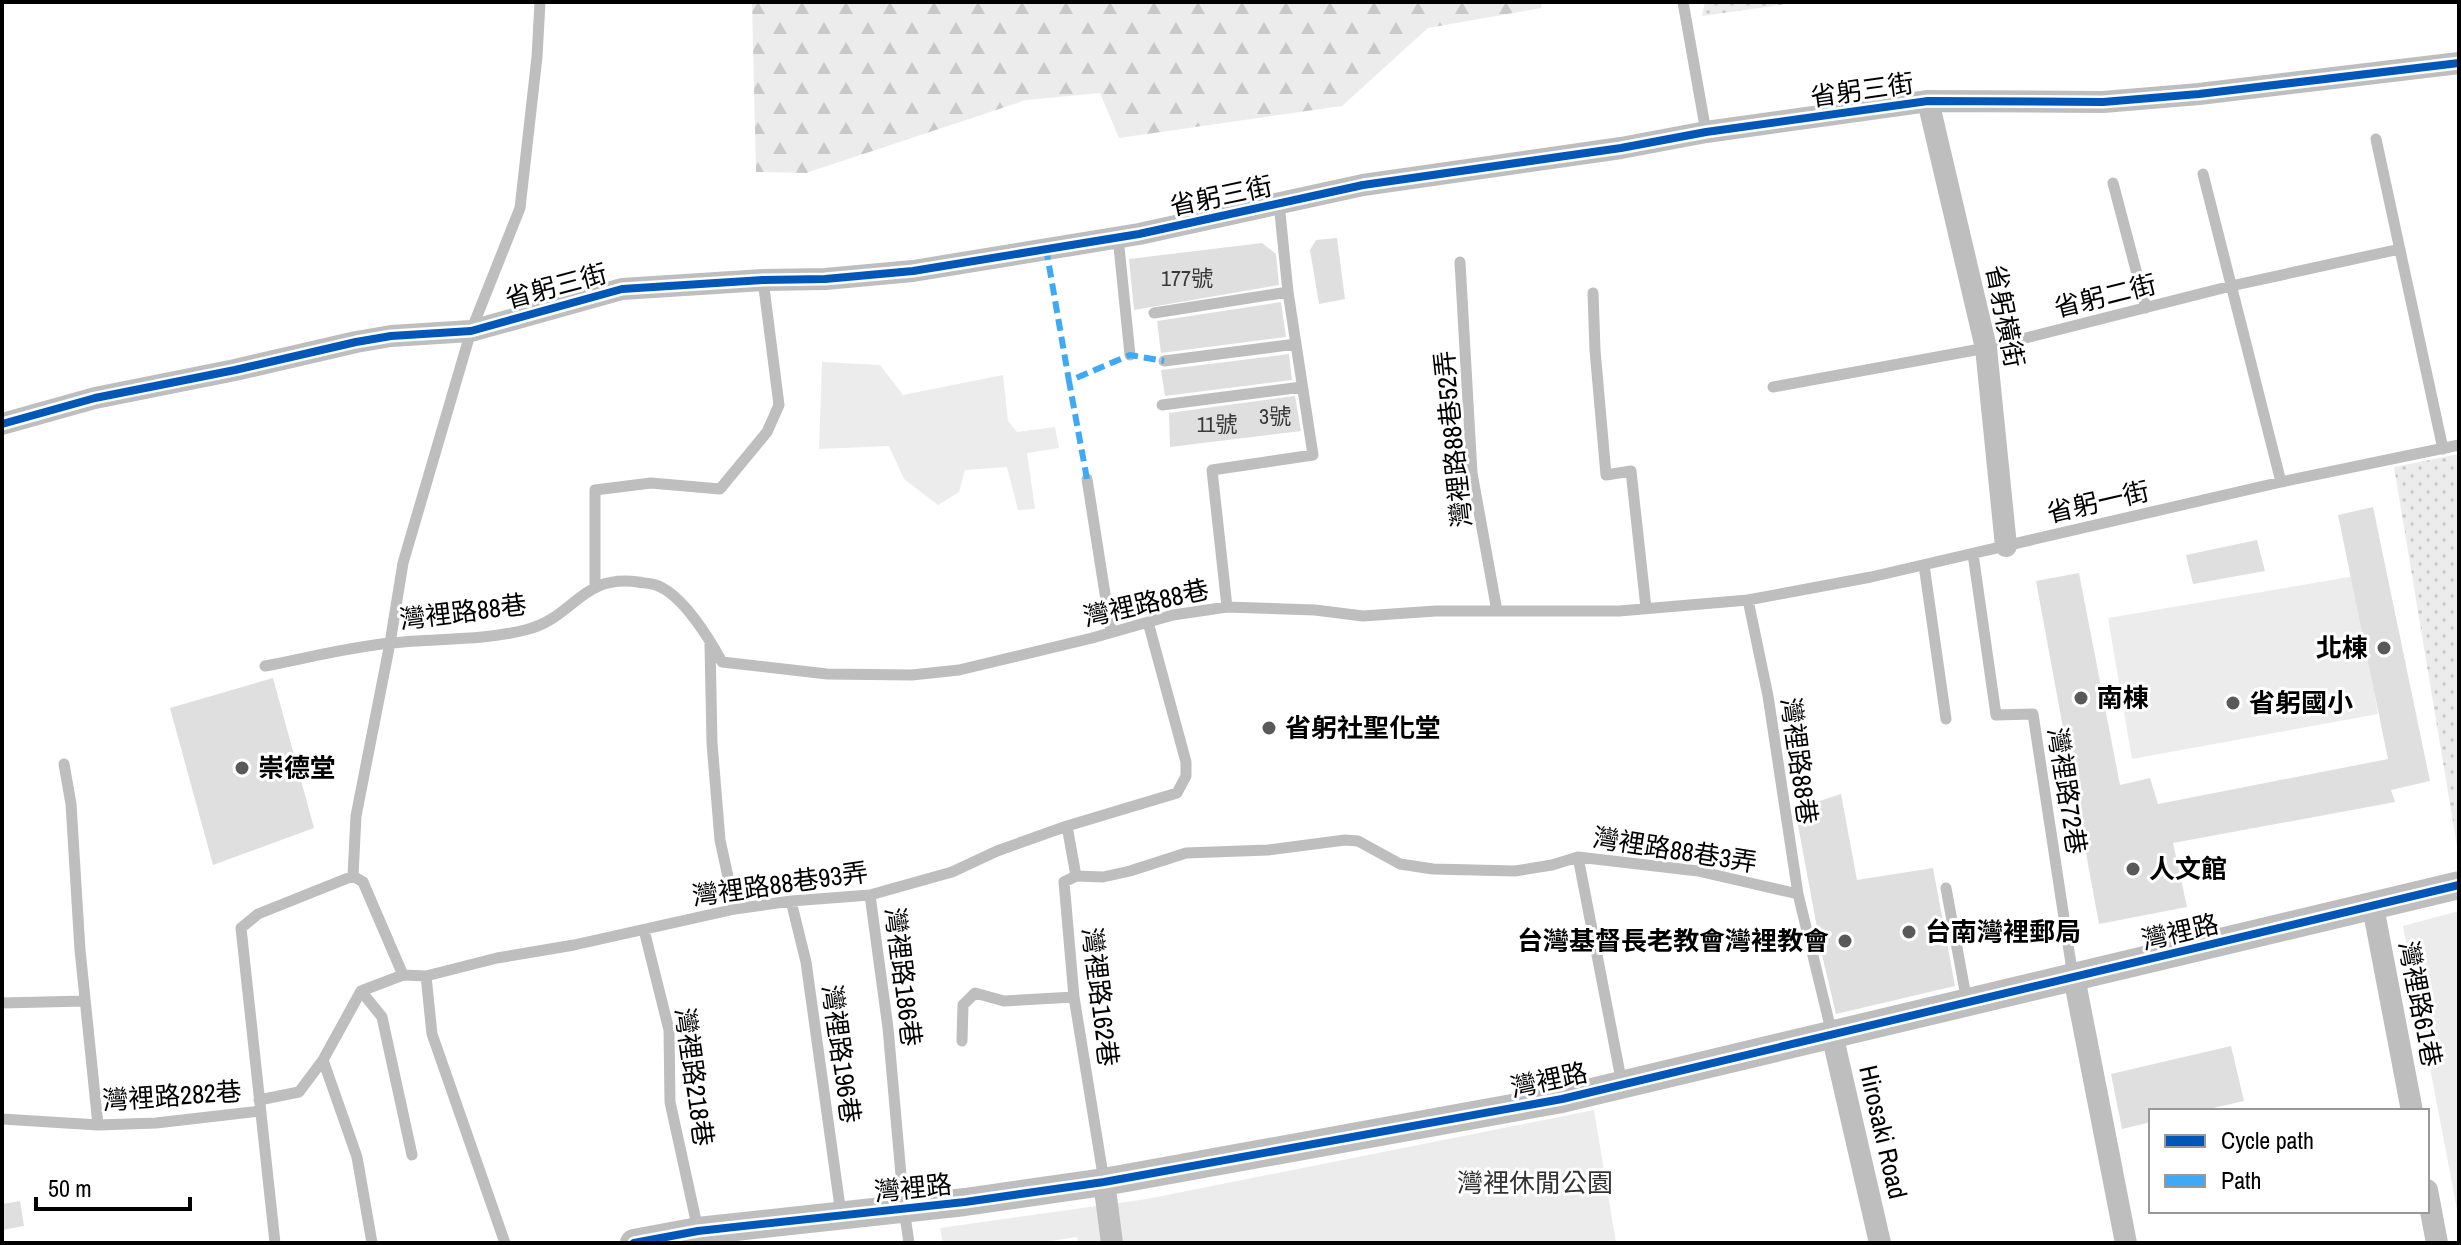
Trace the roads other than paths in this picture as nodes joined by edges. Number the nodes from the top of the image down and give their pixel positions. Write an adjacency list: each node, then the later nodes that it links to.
1 (540, 2): 19 (lane)
2 (1683, 2): 5 (lane)
3 (2459, 63): 4 (street, 省躬三街)
4 (1928, 101): 5 (street, 省躬三街); 21 (street, 省躬橫街)
5 (1706, 132): 9 (street, 省躬三街)
6 (2376, 139): 11 (lane)
7 (2203, 174): 14 (lane)
8 (2113, 183): 17 (lane)
9 (1279, 203): 10 (street, 省躬三街); 15 (lane)
10 (1118, 237): 13 (street, 省躬三街); 22 (lane)
11 (2400, 249): 14 (lane, 省躬二街); 29 (lane)
12 (1460, 262): 39 (lane, 灣裡路88巷52弄)
13 (763, 280): 19 (street, 省躬三街); 35 (lane)
14 (2231, 286): 17 (lane, 省躬二街); 31 (lane)
15 (1288, 292): 18 (lane); 20 (lane)
16 (1593, 293): 38 (lane)
17 (2146, 308): 21 (lane, 省躬二街)
18 (1154, 313)
19 (471, 331): 27 (street, 省躬三街); 43 (lane)
20 (1296, 344): 23 (lane); 24 (lane)
21 (1986, 348): 25 (lane, 省躬二街); 32 (street, 省躬橫街)
22 (1130, 355)
23 (1164, 361)
24 (1302, 387): 26 (lane); 37 (lane)
25 (1773, 387)
26 (1162, 405)
27 (2, 424)
28 (2459, 445): 29 (lane, 省躬一街)
29 (2443, 449): 31 (lane, 省躬一街)
30 (1087, 479): 41 (lane)
31 (2281, 482): 32 (lane, 省躬一街)
32 (2006, 546): 33 (lane, 省躬一街)
33 (1973, 554): 34 (lane, 省躬一街); 61 (lane, 灣裡路72巷)
34 (1924, 565): 36 (lane, 省躬一街); 45 (lane)
35 (595, 586): 42 (lane, 灣裡路88巷); 43 (lane, 灣裡路88巷)
36 (1748, 600): 38 (lane, 灣裡路88巷); 53 (lane, 灣裡路88巷)
37 (1227, 607): 39 (lane, 灣裡路88巷); 40 (lane, 灣裡路88巷)
38 (1646, 608): 39 (lane, 灣裡路88巷)
39 (1497, 611)
40 (1148, 622): 41 (lane, 灣裡路88巷); 47 (lane, 灣裡路88巷93弄)
41 (1111, 632): 42 (lane, 灣裡路88巷)
42 (710, 640): 57 (lane)
43 (390, 643): 44 (lane, 灣裡路88巷); 49 (lane)
44 (265, 666)
45 (1946, 719)
46 (64, 764): 64 (lane)
47 (1067, 826): 50 (lane, 灣裡路162巷); 54 (lane, 灣裡路88巷93弄)
48 (1578, 857): 50 (lane, 灣裡路88巷3弄); 53 (lane, 灣裡路88巷3弄); 70 (lane)
49 (353, 876): 59 (lane); 71 (lane)
50 (1076, 876): 63 (lane, 灣裡路162巷)
51 (2459, 885): 56 (street, 灣裡路)
52 (1946, 888): 65 (lane)
53 (1798, 894): 67 (lane, 灣裡路88巷)
54 (870, 895): 55 (lane, 灣裡路88巷93弄); 78 (lane, 灣裡路186巷)
55 (791, 901): 57 (lane, 灣裡路88巷93弄); 79 (lane, 灣裡路196巷)
56 (2373, 907): 61 (street, 灣裡路); 72 (street, 灣裡路61巷)
57 (735, 909): 58 (lane, 灣裡路88巷93弄)
58 (644, 930): 60 (lane, 灣裡路88巷93弄); 80 (lane, 灣裡路218巷)
59 (403, 975): 60 (lane, 灣裡路88巷93弄); 62 (lane, 灣裡路88巷93弄)
60 (426, 976): 84 (lane)
61 (2074, 977): 65 (street, 灣裡路); 89 (street)
62 (361, 991): 69 (lane); 75 (lane)
63 (1074, 997): 68 (lane); 76 (lane, 灣裡路162巷)
64 (85, 1001): 66 (lane); 74 (lane)
65 (1967, 1002): 67 (street, 灣裡路)
66 (2, 1003)
67 (1832, 1034): 70 (street, 灣裡路); 88 (street, Hirosaki Road)
68 (962, 1041)
69 (323, 1060): 71 (lane); 83 (lane)
70 (1623, 1084): 76 (street, 灣裡路)
71 (260, 1106): 74 (lane, 灣裡路282巷); 82 (lane, 灣裡路282巷)
72 (2412, 1109)
73 (2, 1119): 74 (lane, 灣裡路282巷)
74 (98, 1125)
75 (412, 1155)
76 (1104, 1182): 78 (street, 灣裡路); 87 (street)
77 (2429, 1201): 90 (street)
78 (904, 1209): 79 (street, 灣裡路); 86 (lane, 灣裡路186巷)
79 (841, 1215): 81 (street, 灣裡路)
80 (698, 1231): 81 (street, 灣裡路); 85 (street, 灣裡路)
81 (749, 1234)
82 (275, 1243)
83 (372, 1243)
84 (505, 1243)
85 (634, 1243)
86 (909, 1243)
87 (1112, 1243)
88 (1880, 1243)
89 (2126, 1243)
90 (2437, 1243)

